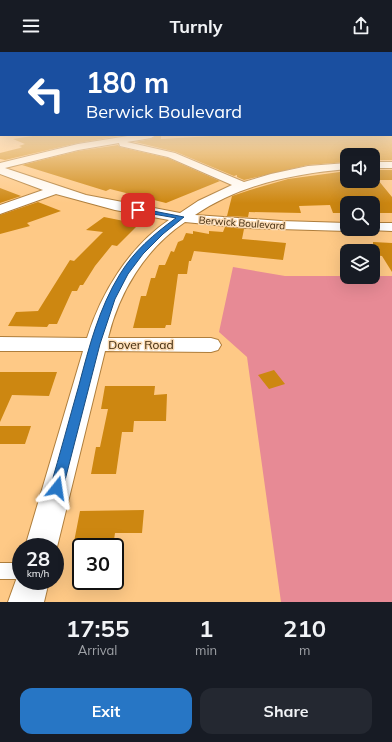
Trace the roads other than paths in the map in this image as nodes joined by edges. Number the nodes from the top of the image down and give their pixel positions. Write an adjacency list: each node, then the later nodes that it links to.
1 (56, 152): 4 (street)
2 (156, 152): 8 (street)
3 (392, 165): 5 (street)
4 (0, 166)
5 (380, 166)
6 (340, 167): 8 (street)
7 (0, 170): 9 (street, Berwick Boulevard)
8 (244, 186): 11 (street)
9 (55, 190): 10 (street); 11 (street, Berwick Boulevard)
10 (0, 210)
11 (181, 217): 12 (street, Berwick Boulevard); 16 (street)
12 (340, 227)
13 (380, 227): 14 (street)
14 (392, 227)
15 (0, 344): 16 (street, Dover Road)
16 (95, 344): 17 (street, Dover Road); 18 (street)
17 (211, 345)
18 (43, 538)
19 (0, 571): 20 (lane)
20 (12, 571)
21 (29, 590): 22 (street)
22 (26, 602)

